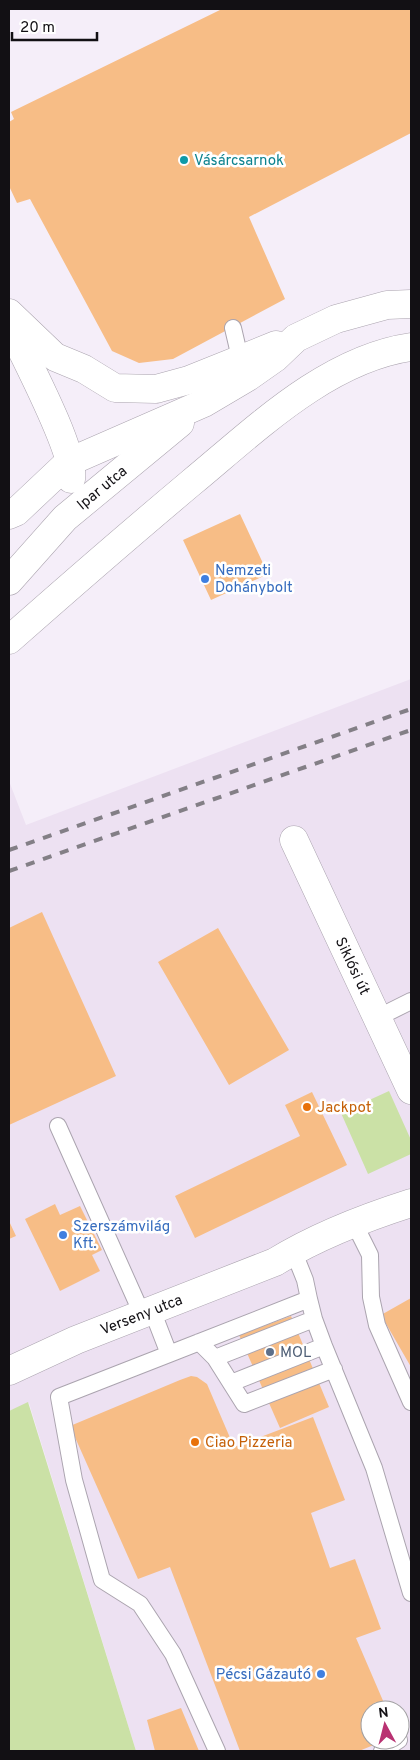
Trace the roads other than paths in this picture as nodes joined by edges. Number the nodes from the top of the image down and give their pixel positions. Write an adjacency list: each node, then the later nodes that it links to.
1 (411, 304): 5 (street, Ipar utca)
2 (9, 313): 7 (street)
3 (9, 324): 9 (street)
4 (233, 328): 7 (lane)
5 (296, 338): 7 (street); 8 (street, Ipar utca)
6 (411, 347): 13 (street)
7 (240, 358)
8 (204, 403): 9 (street, Ipar utca); 11 (street, Ipar utca)
9 (66, 449): 10 (street, Ipar utca); 11 (street)
10 (9, 514)
11 (65, 518): 12 (street, Ipar utca)
12 (9, 581)
13 (9, 640)
14 (294, 840): 16 (street, Siklósi út)
15 (411, 1001): 16 (lane)
16 (377, 1018): 17 (street, Siklósi út)
17 (411, 1090)
18 (58, 1126): 24 (lane)
19 (411, 1203): 21 (street, Verseny utca)
20 (411, 1214): 21 (street, Verseny utca)
21 (358, 1230): 22 (street, Verseny utca); 33 (lane)
22 (286, 1261): 23 (lane); 24 (street, Verseny utca)
23 (309, 1299): 25 (lane); 26 (lane)
24 (147, 1312): 28 (lane); 31 (street, Verseny utca)
25 (314, 1319): 27 (lane); 29 (lane)
26 (199, 1342): 28 (lane); 29 (lane)
27 (324, 1346): 30 (lane); 32 (lane)
28 (169, 1354): 35 (lane)
29 (215, 1358): 32 (lane)
30 (334, 1368): 32 (lane); 34 (lane)
31 (9, 1371)
32 (231, 1383)
33 (411, 1402)
34 (411, 1593)
35 (217, 1751)

